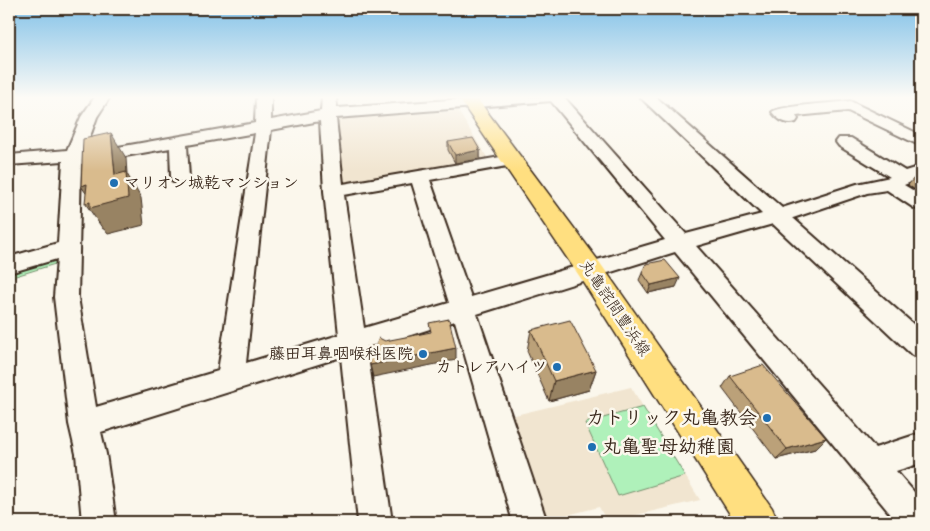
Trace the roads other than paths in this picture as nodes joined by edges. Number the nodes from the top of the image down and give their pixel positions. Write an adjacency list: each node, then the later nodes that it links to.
1 (88, 122): 13 (street)
2 (263, 122): 9 (street)
3 (279, 122): 9 (street)
4 (330, 122): 19 (street)
5 (485, 122): 15 (main road, 丸亀詫間豊浜線)
6 (577, 122): 22 (street)
7 (674, 122): 21 (street)
8 (882, 122): 11 (street)
9 (263, 127): 10 (street); 29 (street)
10 (178, 141): 13 (street); 17 (street)
11 (921, 141)
12 (845, 142): 18 (street)
13 (73, 158): 14 (street); 23 (street)
14 (9, 160)
15 (512, 160): 16 (street); 25 (main road, 丸亀詫間豊浜線)
16 (418, 176): 19 (street); 26 (street)
17 (180, 178)
18 (905, 178): 20 (street); 21 (street)
19 (334, 191): 27 (street)
20 (921, 204)
21 (779, 216): 22 (street); 28 (street)
22 (680, 243): 25 (street); 32 (street)
23 (67, 248): 24 (street); 30 (street)
24 (9, 265)
25 (590, 270): 26 (street); 36 (main road, 丸亀詫間豊浜線)
26 (464, 308): 27 (street); 35 (street)
27 (352, 343): 29 (street); 34 (street)
28 (921, 347)
29 (231, 378): 30 (street)
30 (84, 424): 33 (street)
31 (921, 448): 32 (street)
32 (870, 465): 37 (street)
33 (99, 522)
34 (375, 522)
35 (530, 522)
36 (758, 522)
37 (918, 522)

